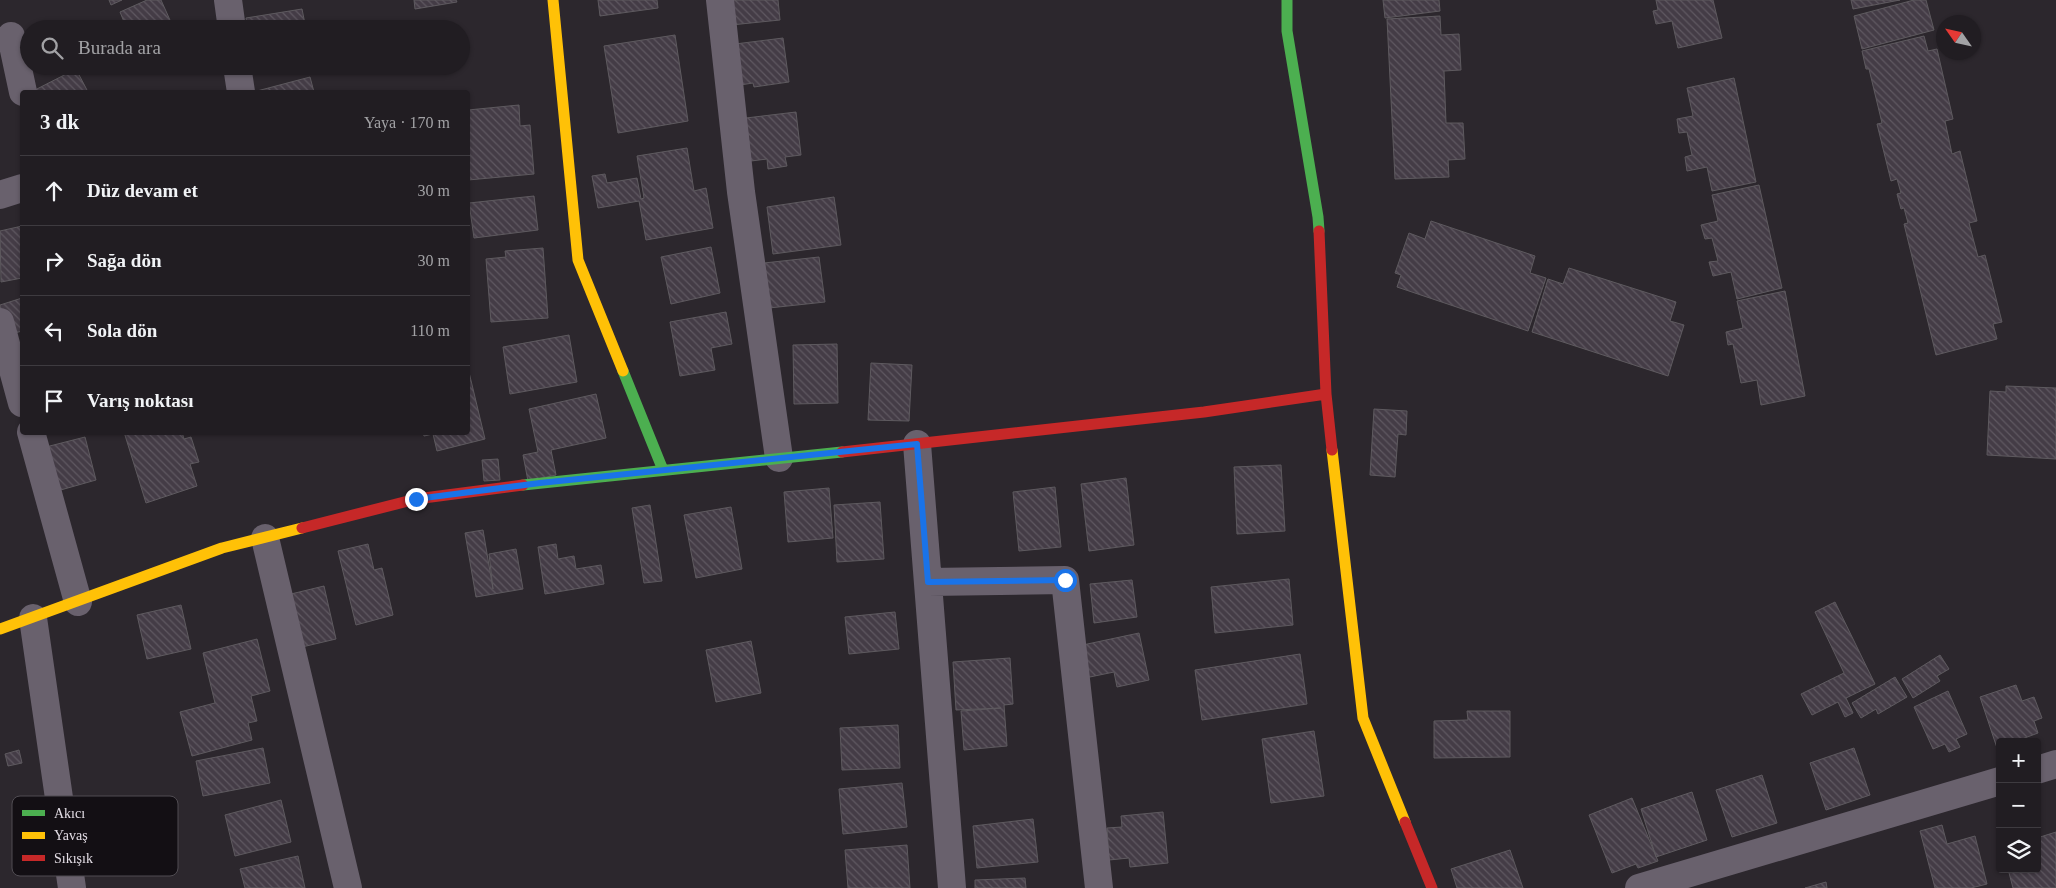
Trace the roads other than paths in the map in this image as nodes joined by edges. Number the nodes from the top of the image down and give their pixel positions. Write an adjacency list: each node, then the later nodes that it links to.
1 (228, 0): 5 (street)
2 (553, 0): 18 (street)
3 (720, 0): 17 (street)
4 (1287, 0): 13 (street)
5 (231, 20)
6 (11, 36): 8 (street)
7 (238, 75): 9 (street)
8 (23, 90)
9 (241, 90)
10 (20, 189): 11 (street)
11 (0, 195)
12 (0, 322): 14 (street)
13 (1326, 394): 16 (street); 31 (street)
14 (20, 396)
15 (32, 435): 21 (street)
16 (917, 444): 17 (street); 20 (street)
17 (779, 458): 18 (street)
18 (663, 470): 19 (street)
19 (265, 538): 21 (street); 28 (street)
20 (928, 582): 29 (street); 30 (street)
21 (78, 602): 22 (street)
22 (33, 618): 23 (street); 27 (street)
23 (0, 629)
24 (2056, 764): 25 (street)
25 (2041, 769)
26 (1996, 782): 32 (street)
27 (59, 796)
28 (348, 888)
29 (952, 888)
30 (1099, 888)
31 (1432, 888)
32 (1639, 888)

